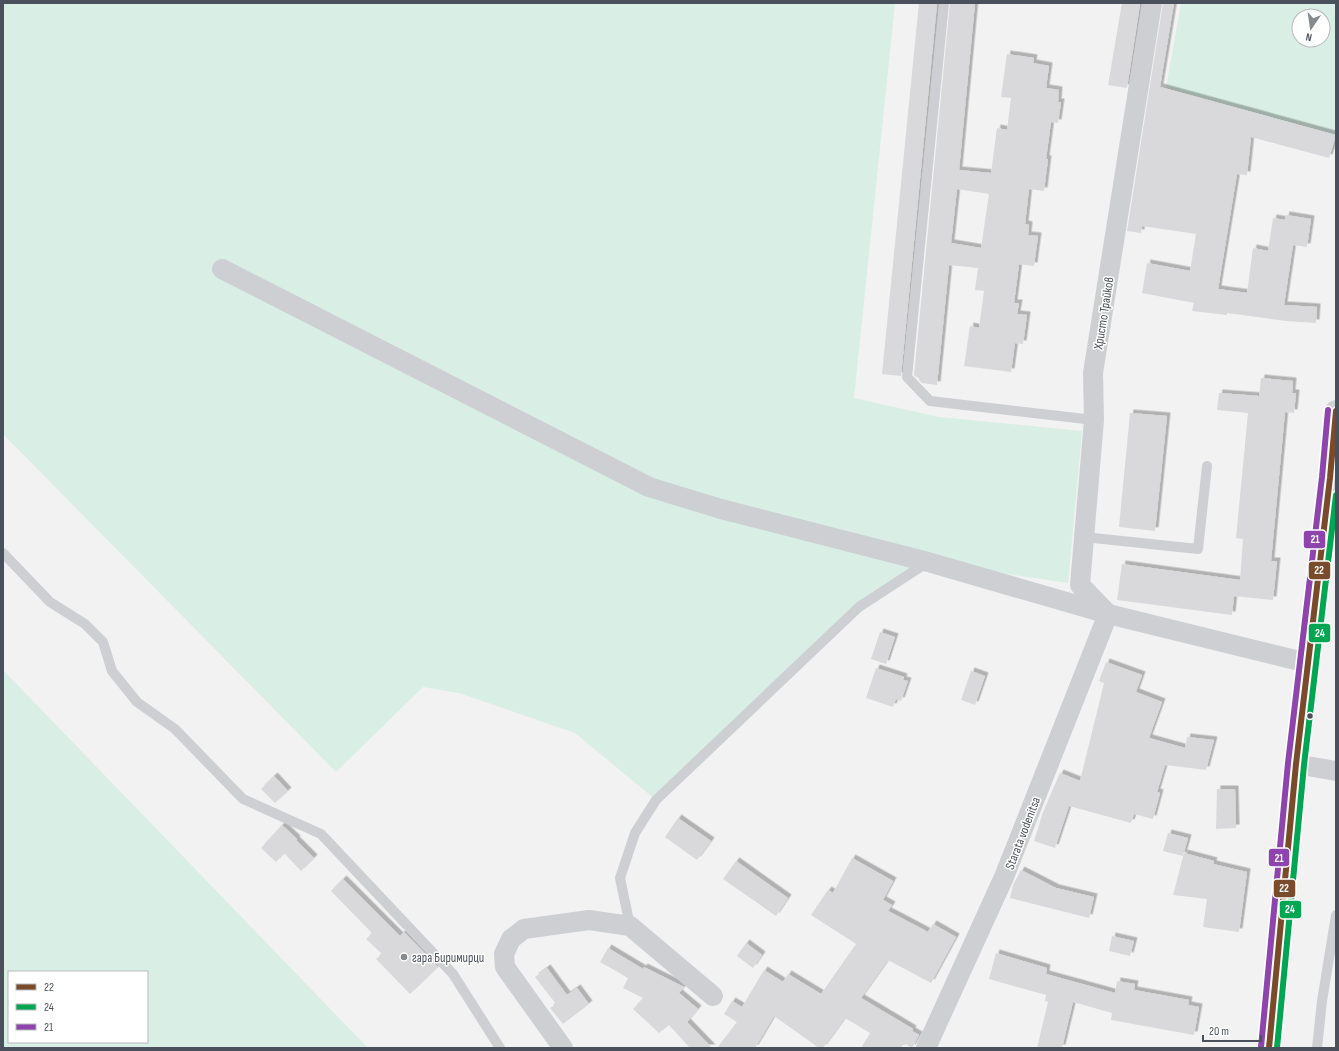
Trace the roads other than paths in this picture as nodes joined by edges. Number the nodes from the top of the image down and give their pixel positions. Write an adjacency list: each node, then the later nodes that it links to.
1 (944, 3): 5 (lane)
2 (1152, 3): 5 (street, Христо Трайков)
3 (222, 269): 10 (street)
4 (1336, 411): 7 (street)
5 (1094, 420): 8 (street, Христо Трайков)
6 (1207, 466): 8 (lane)
7 (1333, 478): 12 (street)
8 (1084, 537): 11 (street, Христо Трайков)
9 (3, 553): 18 (lane)
10 (928, 562): 11 (street); 16 (lane)
11 (1108, 614): 12 (street); 20 (street, Starata vodenitsa)
12 (1308, 663): 13 (street)
13 (1296, 764): 14 (street); 21 (street)
14 (1336, 771)
15 (1336, 915): 22 (lane)
16 (630, 926): 17 (street); 19 (street)
17 (713, 996)
18 (500, 1048)
19 (563, 1048)
20 (926, 1048)
21 (1269, 1048)
22 (1317, 1048)

